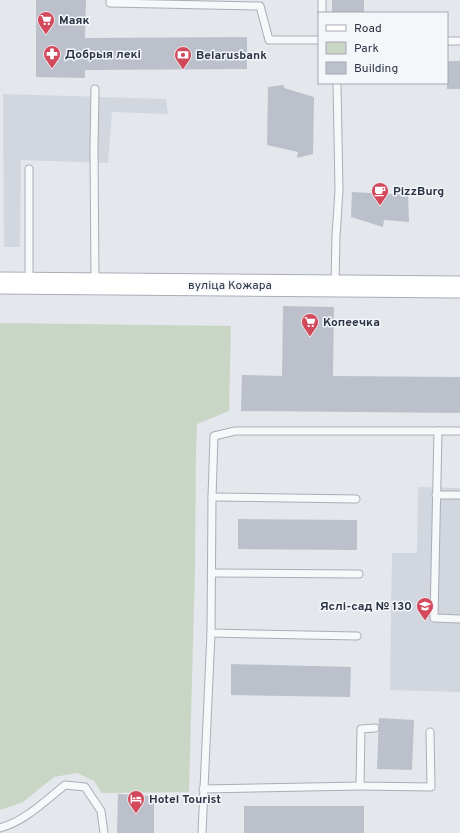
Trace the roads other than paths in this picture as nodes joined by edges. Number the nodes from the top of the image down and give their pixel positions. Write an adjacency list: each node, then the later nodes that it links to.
1 (110, 0): 3 (lane)
2 (322, 0): 4 (lane)
3 (260, 3): 5 (lane)
4 (322, 12)
5 (318, 40)
6 (448, 41): 7 (lane)
7 (460, 41)
8 (337, 84): 14 (lane)
9 (95, 89): 13 (lane)
10 (29, 169): 12 (lane)
11 (0, 283): 12 (main road, вуліца Кожара)
12 (29, 284): 13 (main road, вуліца Кожара)
13 (95, 284): 14 (main road, вуліца Кожара)
14 (335, 286): 15 (main road, вуліца Кожара)
15 (460, 287)
16 (438, 431): 17 (lane); 18 (lane); 20 (lane)
17 (460, 432)
18 (436, 495): 19 (lane); 24 (lane)
19 (460, 495)
20 (212, 497): 21 (lane); 22 (lane)
21 (356, 499)
22 (212, 573): 23 (lane); 25 (lane)
23 (359, 574)
24 (460, 619)
25 (211, 633): 26 (lane); 30 (lane)
26 (357, 636)
27 (375, 728): 29 (lane)
28 (430, 732): 29 (lane)
29 (360, 786): 30 (lane)
30 (203, 789): 33 (lane)
31 (0, 828): 32 (lane)
32 (104, 833)
33 (202, 833)

